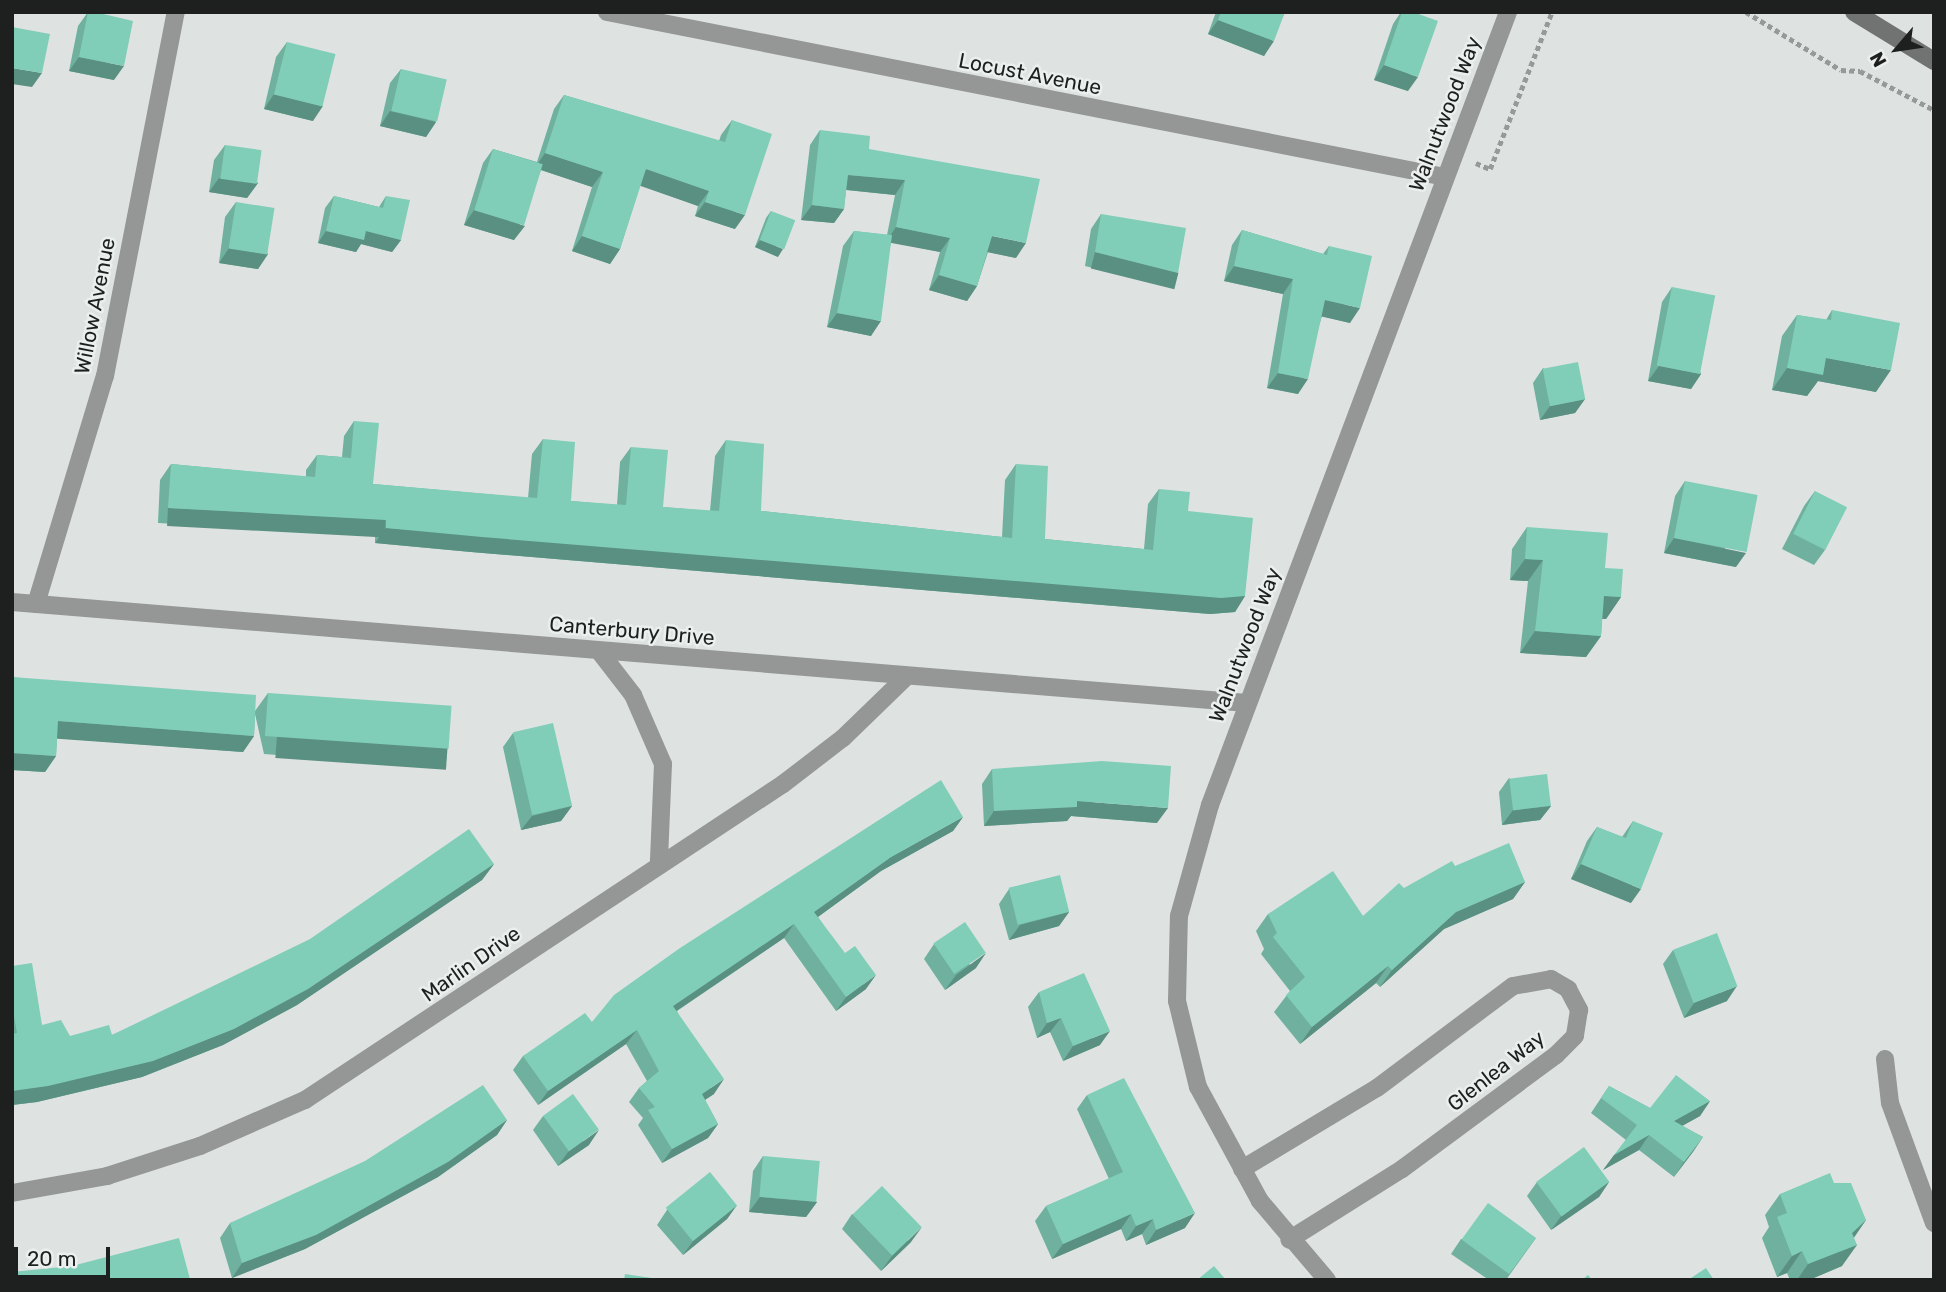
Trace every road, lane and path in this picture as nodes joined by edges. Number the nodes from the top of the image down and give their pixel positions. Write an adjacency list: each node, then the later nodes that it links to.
1 (176, 12): 12 (street, Willow Avenue)
2 (607, 12): 10 (street, Locust Avenue)
3 (1508, 12): 9 (street, Walnutwood Way)
4 (1552, 12): 9 (path)
5 (1746, 12): 8 (path)
6 (1854, 12): 7 (main road)
7 (1934, 61)
8 (1934, 110)
9 (1454, 154): 10 (street, Walnutwood Way)
10 (1445, 177): 15 (street, Walnutwood Way)
11 (12, 602): 12 (street, Canterbury Drive)
12 (36, 604): 13 (street, Canterbury Drive)
13 (599, 651): 14 (street, Canterbury Drive); 16 (street)
14 (906, 677): 15 (street, Canterbury Drive); 16 (street, Marlin Drive)
15 (1247, 703): 18 (street, Walnutwood Way)
16 (659, 861): 19 (street, Marlin Drive)
17 (1885, 1059): 20 (street)
18 (1242, 1169): 21 (street, Walnutwood Way); 21 (street, Glenlea Way)
19 (12, 1193)
20 (1934, 1223)
21 (1289, 1240): 22 (street, Walnutwood Way)
22 (1327, 1280)

